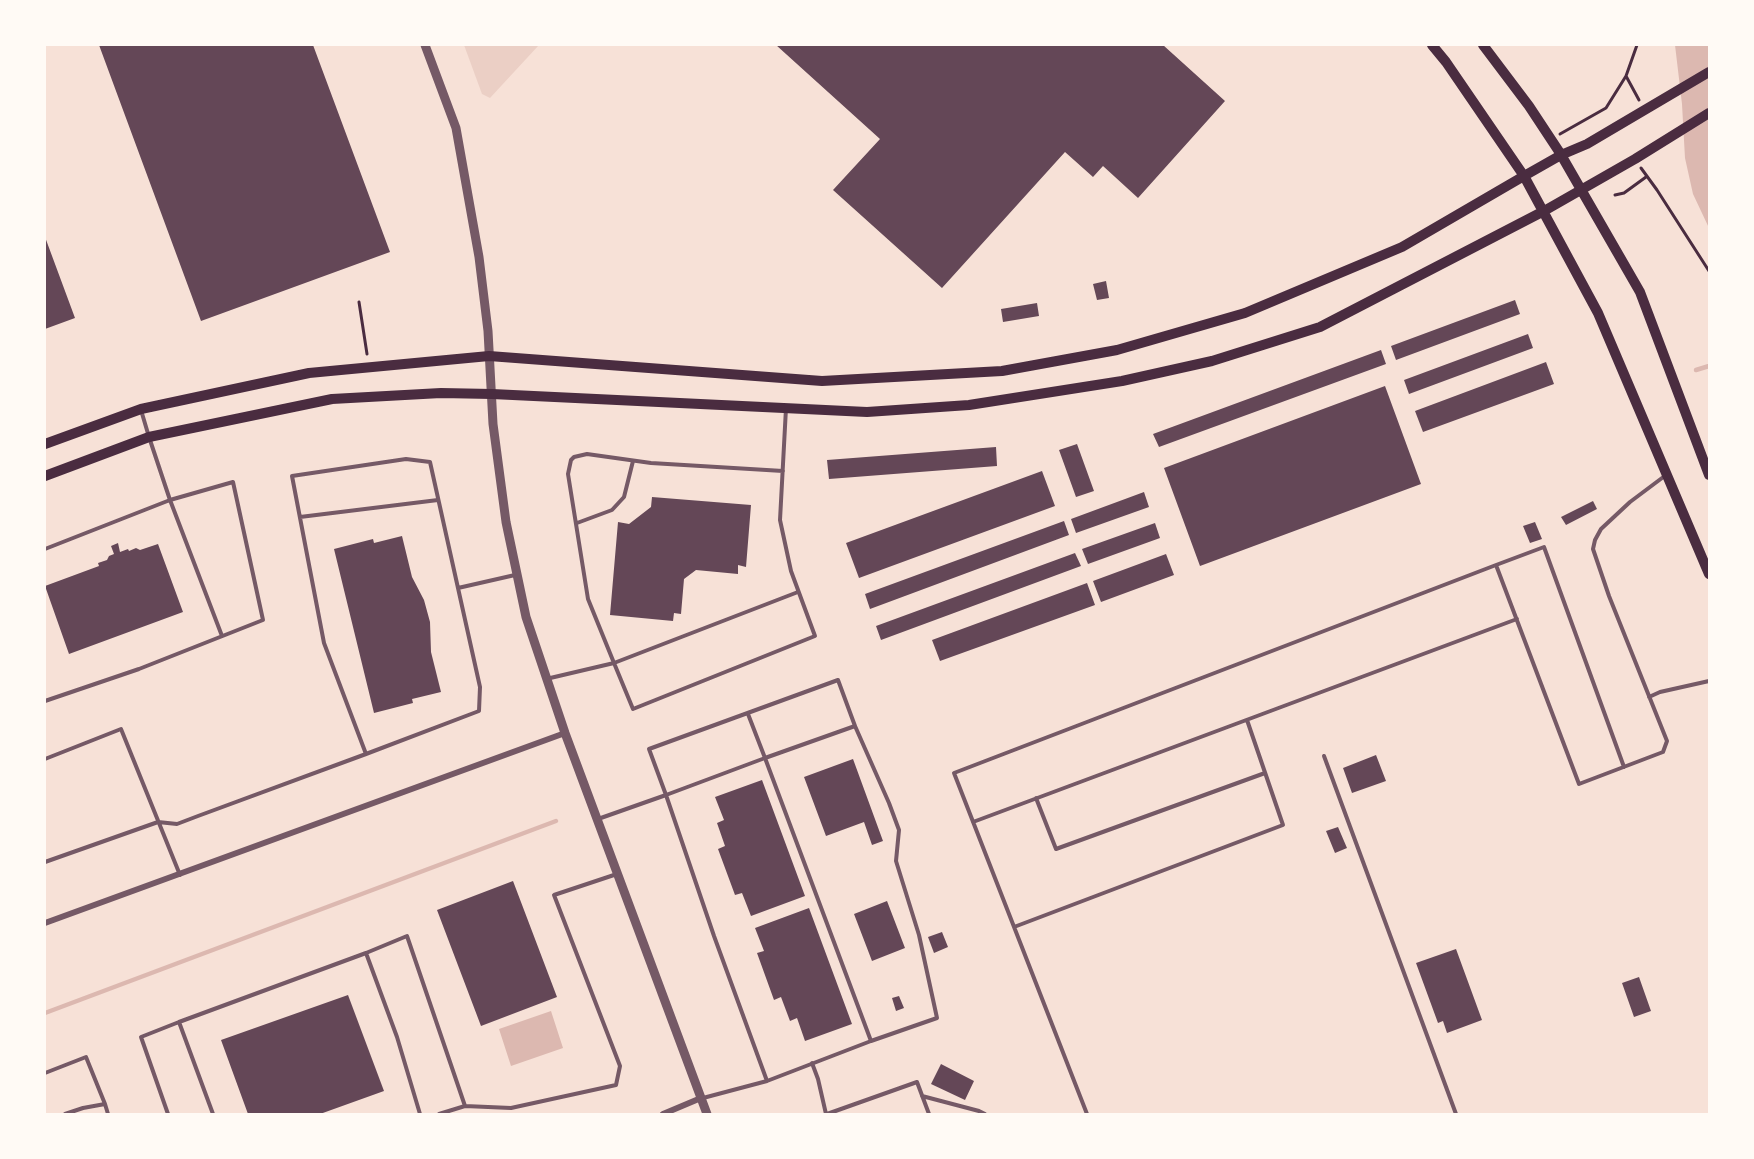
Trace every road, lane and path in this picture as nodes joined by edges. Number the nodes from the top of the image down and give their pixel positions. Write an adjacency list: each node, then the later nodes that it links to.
1 (425, 45): 17 (street)
2 (1432, 45): 11 (main road)
3 (1483, 45): 10 (main road)
4 (1637, 45): 6 (path)
5 (1709, 72): 7 (main road)
6 (1626, 76): 7 (path); 9 (path)
7 (1645, 110): 10 (main road)
8 (1709, 113): 12 (main road)
9 (1567, 130)
10 (1561, 155): 11 (main road); 12 (main road)
11 (1524, 176): 14 (main road); 17 (main road)
12 (1581, 191): 14 (main road); 27 (main road)
13 (1615, 195): 15 (path)
14 (1544, 211): 20 (main road); 26 (main road)
15 (1709, 271)
16 (359, 302): 18 (path)
17 (489, 356): 18 (main road); 19 (street)
18 (369, 368): 21 (main road)
19 (492, 393): 20 (main road); 22 (main road); 35 (street)
20 (786, 408): 25 (lane)
21 (141, 409): 22 (lane); 23 (main road)
22 (148, 438): 28 (main road); 29 (lane)
23 (45, 444)
24 (633, 461): 25 (lane); 32 (lane); 32 (lane)
25 (783, 471): 38 (lane)
26 (1667, 474): 36 (main road); 44 (lane)
27 (1709, 475)
28 (45, 476)
29 (170, 500): 33 (lane); 40 (lane); 40 (lane)
30 (438, 500): 31 (lane); 31 (lane); 37 (lane)
31 (300, 517): 50 (lane)
32 (577, 523): 41 (lane)
33 (45, 549)
34 (1496, 565): 39 (lane); 54 (lane); 60 (lane)
35 (517, 574): 37 (lane); 42 (street)
36 (1709, 574)
37 (458, 588): 50 (lane)
38 (798, 591): 41 (lane); 41 (lane)
39 (1517, 619): 47 (lane); 54 (lane)
40 (222, 636): 45 (lane)
41 (614, 663): 42 (lane)
42 (546, 679): 49 (street)
43 (1709, 681): 44 (lane)
44 (1649, 697): 54 (lane)
45 (45, 701)
46 (748, 714): 48 (lane); 52 (lane); 56 (lane)
47 (1247, 720): 55 (lane); 57 (lane)
48 (855, 726): 52 (lane); 68 (lane)
49 (565, 733): 58 (street); 62 (street)
50 (366, 753): 59 (lane)
51 (1324, 756): 90 (lane)
52 (765, 758): 56 (lane); 68 (lane)
53 (45, 759): 59 (lane)
54 (1624, 767)
55 (1265, 773): 57 (lane); 65 (lane)
56 (666, 795): 58 (lane); 71 (lane)
57 (1036, 798): 60 (lane)
58 (597, 819): 63 (street)
59 (158, 822): 61 (lane); 62 (lane)
60 (973, 822): 65 (lane)
61 (45, 862)
62 (180, 874): 64 (street)
63 (618, 874): 73 (street); 76 (lane)
64 (45, 923)
65 (1014, 927): 89 (lane)
66 (366, 953): 67 (lane); 75 (lane); 81 (lane)
67 (179, 1022): 79 (lane); 80 (lane)
68 (871, 1041): 69 (lane)
69 (812, 1063): 71 (lane); 86 (lane)
70 (45, 1073): 74 (lane)
71 (767, 1081): 73 (lane)
72 (922, 1096): 86 (lane); 87 (lane); 88 (lane)
73 (702, 1098): 84 (street); 85 (street)
74 (105, 1104): 77 (lane); 78 (lane)
75 (465, 1106): 76 (lane); 82 (lane)
76 (511, 1108): 83 (lane)
77 (65, 1114)
78 (108, 1114)
79 (168, 1114)
80 (213, 1114)
81 (420, 1114)
82 (439, 1114)
83 (511, 1114)
84 (663, 1114)
85 (707, 1114)
86 (827, 1114)
87 (929, 1114)
88 (985, 1114)
89 (1087, 1114)
90 (1456, 1114)

